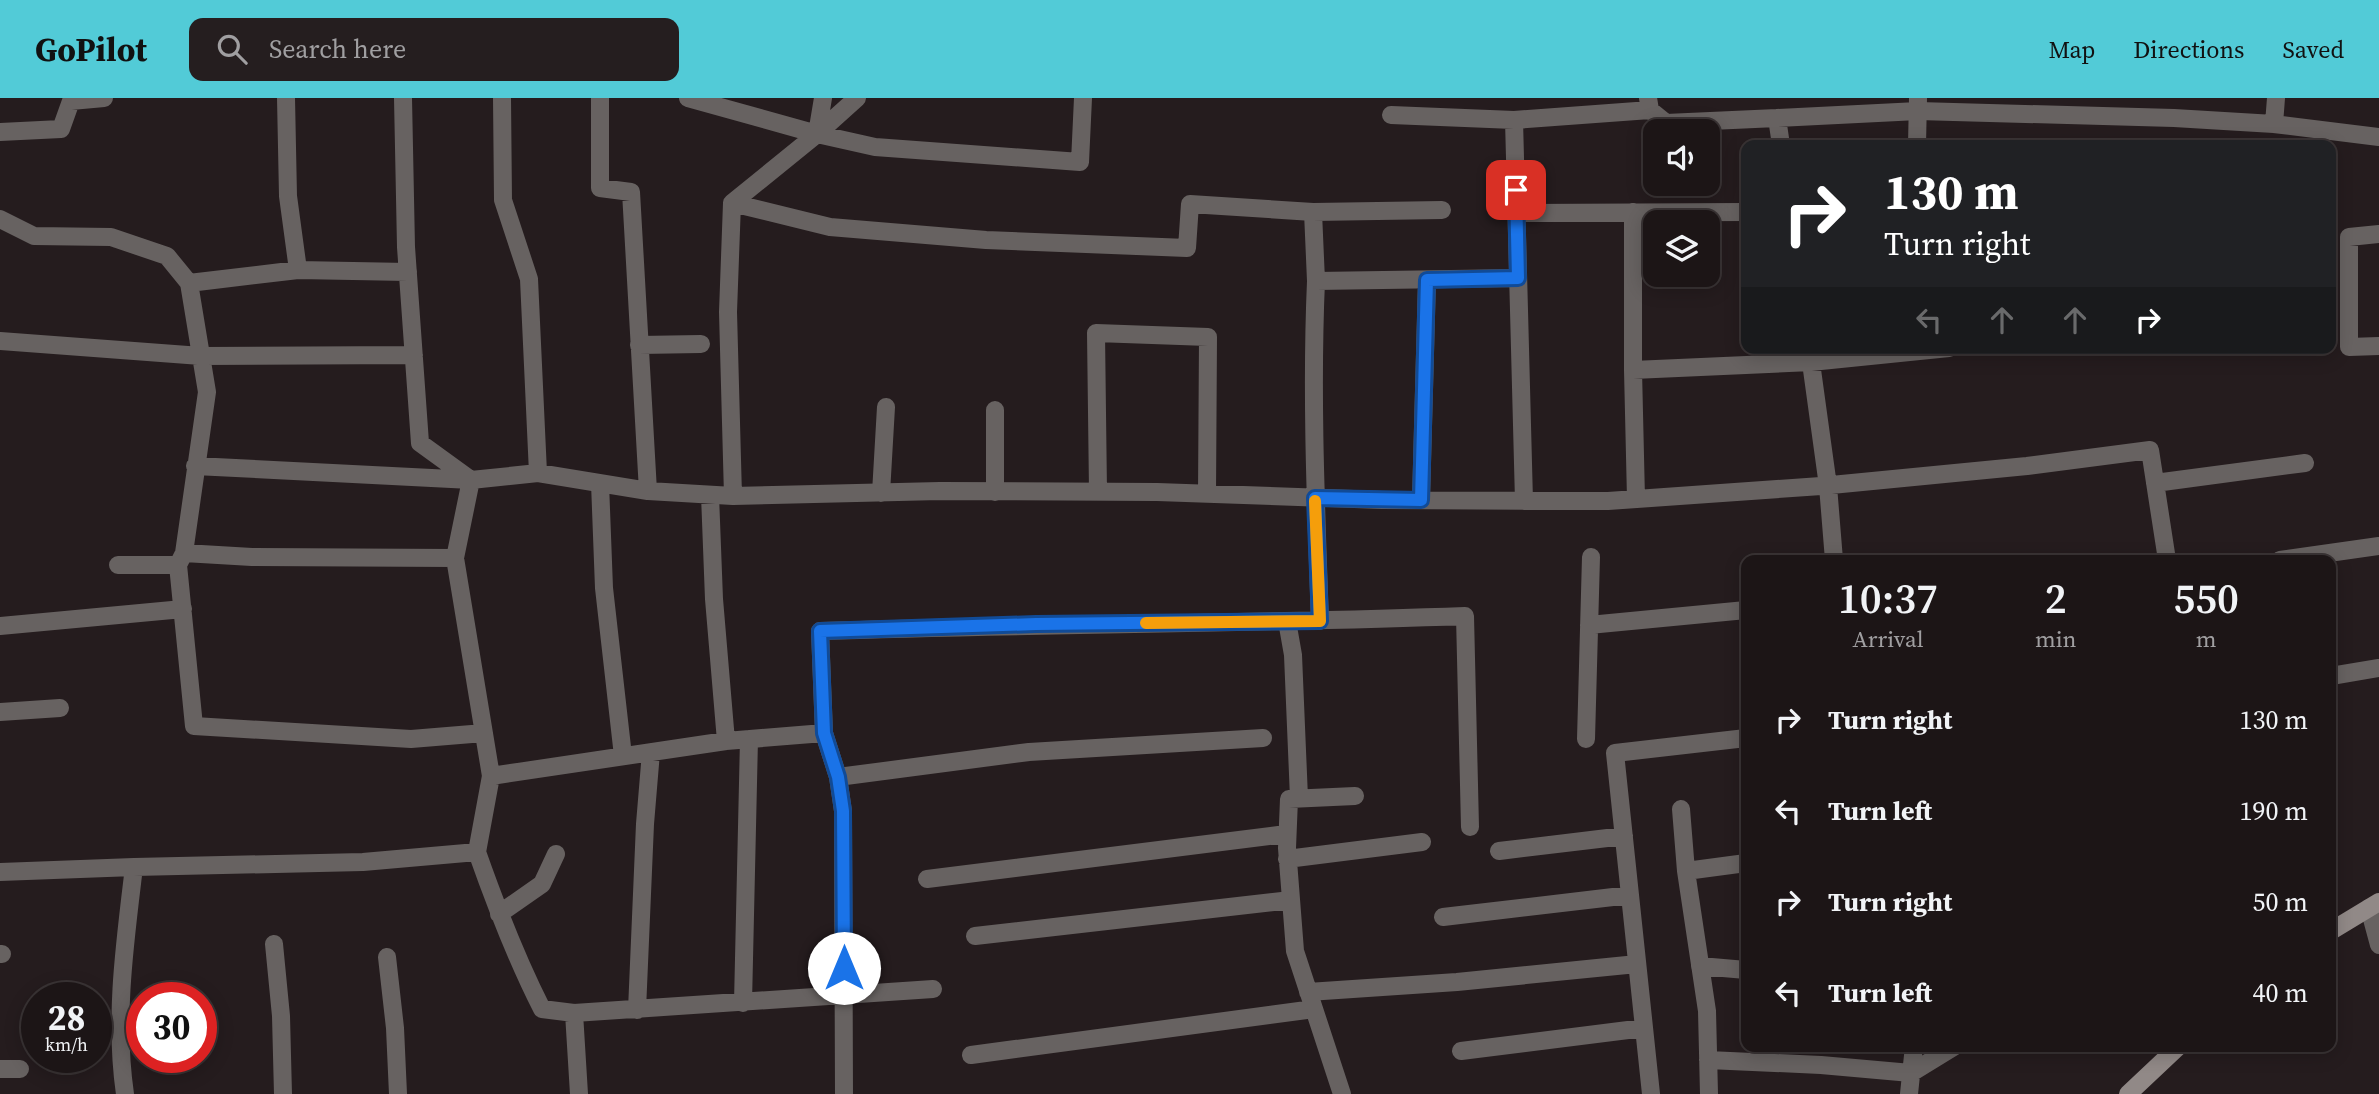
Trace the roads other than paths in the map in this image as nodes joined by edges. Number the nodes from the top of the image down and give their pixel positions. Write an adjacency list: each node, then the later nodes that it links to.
1 (104, 98): 17 (street)
2 (286, 98): 30 (street)
3 (403, 98): 31 (street)
4 (502, 98): 49 (street)
5 (600, 98): 38 (street)
6 (688, 98): 18 (street)
7 (823, 98): 18 (street)
8 (857, 98): 18 (street)
9 (1083, 98): 18 (street)
10 (2276, 98): 16 (street)
11 (1649, 104): 14 (street); 15 (street)
12 (1918, 105): 14 (street); 16 (street); 21 (street)
13 (1391, 115): 15 (street)
14 (1777, 118): 20 (street)
15 (1514, 120): 27 (street)
16 (2274, 124): 19 (street)
17 (0, 132)
18 (817, 134): 22 (street)
19 (2379, 136)
20 (1780, 140)
21 (1917, 140)
22 (732, 203): 24 (street); 60 (street)
23 (1442, 210): 24 (street)
24 (1313, 212): 34 (street)
25 (1633, 212): 26 (street); 27 (street); 44 (street)
26 (1741, 212)
27 (1517, 213): 32 (street)
28 (0, 219): 35 (street)
29 (2379, 234): 39 (street)
30 (298, 271): 31 (street); 35 (street)
31 (408, 272): 41 (street)
32 (1518, 278): 33 (street); 64 (street)
33 (1427, 280): 34 (street); 63 (street)
34 (1315, 281): 61 (street)
35 (189, 283): 43 (street)
36 (0, 341): 43 (street)
37 (701, 344): 38 (street)
38 (639, 345): 54 (street)
39 (2379, 346)
40 (1830, 354): 42 (street)
41 (414, 355): 43 (street); 50 (street)
42 (1810, 355): 44 (street); 53 (street)
43 (201, 356): 48 (street)
44 (1633, 370): 62 (street)
45 (886, 407): 57 (street)
46 (995, 410): 55 (street)
47 (2305, 463): 52 (street)
48 (195, 466): 50 (street); 71 (street)
49 (538, 473): 50 (street); 51 (street)
50 (471, 480): 70 (street)
51 (600, 483): 54 (street); 91 (street)
52 (2155, 483): 53 (street); 67 (street)
53 (1828, 486): 62 (street); 66 (street)
54 (648, 491): 59 (street)
55 (995, 492): 56 (street); 57 (street)
56 (1098, 492): 58 (street); 58 (street)
57 (881, 493): 60 (street)
58 (1207, 494): 61 (street)
59 (710, 495): 60 (street); 89 (street)
60 (733, 496)
61 (1315, 498): 63 (street); 76 (street)
62 (1636, 499): 64 (street)
63 (1421, 500): 64 (street)
64 (1524, 501)
65 (2379, 545): 68 (street)
66 (1834, 555)
67 (2166, 555)
68 (2313, 555)
69 (1591, 557): 77 (street)
70 (455, 558): 71 (street); 83 (street)
71 (181, 559): 72 (street); 73 (street)
72 (118, 565)
73 (183, 609): 78 (street); 83 (street)
74 (1741, 610): 77 (street)
75 (1287, 621): 76 (street); 84 (street); 95 (street)
76 (1320, 621): 97 (street)
77 (1589, 625): 88 (street)
78 (0, 626)
79 (2379, 668): 80 (street)
80 (2336, 675)
81 (60, 708): 82 (street)
82 (0, 712)
83 (484, 733): 92 (street)
84 (824, 733): 86 (street); 93 (street)
85 (1264, 738): 93 (street)
86 (749, 739): 89 (street); 126 (street)
87 (1741, 739): 99 (street)
88 (1586, 740)
89 (726, 741): 90 (street)
90 (651, 752): 91 (street); 128 (street)
91 (623, 757): 92 (street)
92 (491, 776): 102 (street)
93 (838, 777): 125 (street)
94 (1355, 796): 95 (street)
95 (1299, 798): 98 (street)
96 (1681, 809): 107 (street)
97 (1470, 827)
98 (1286, 834): 104 (street); 109 (street)
99 (1624, 836): 101 (street); 110 (street)
100 (1422, 842): 104 (street)
101 (1499, 851)
102 (477, 852): 106 (street); 113 (street)
103 (555, 854): 113 (street)
104 (1287, 859): 111 (street)
105 (1741, 864): 107 (street)
106 (134, 867): 108 (street); 140 (street)
107 (1686, 871): 121 (street)
108 (0, 873)
109 (928, 879)
110 (1630, 895): 114 (street); 120 (street)
111 (1291, 900): 116 (street); 124 (street)
112 (2374, 905): 115 (main road); 118 (street)
113 (499, 914): 129 (street)
114 (1443, 917)
115 (2336, 927)
116 (975, 936)
117 (274, 944): 141 (street)
118 (2379, 945)
119 (387, 957): 142 (street)
120 (1637, 964): 124 (street); 130 (street)
121 (1700, 967): 122 (street); 136 (street)
122 (1741, 970)
123 (933, 989): 125 (street)
124 (1308, 992): 127 (street)
125 (844, 994): 126 (street); 144 (street)
126 (743, 1003): 128 (street)
127 (1314, 1009): 135 (street); 145 (street)
128 (637, 1010): 129 (street)
129 (574, 1013): 143 (street)
130 (1644, 1028): 131 (street); 146 (street)
131 (1461, 1051)
132 (1913, 1052): 139 (street)
133 (1945, 1052): 139 (street)
134 (2173, 1052): 149 (main road)
135 (971, 1055)
136 (1708, 1060): 139 (street); 147 (street)
137 (0, 1069): 138 (street)
138 (20, 1069)
139 (1911, 1073): 148 (street)
140 (125, 1094)
141 (283, 1094)
142 (398, 1094)
143 (579, 1094)
144 (844, 1094)
145 (1342, 1094)
146 (1651, 1094)
147 (1709, 1094)
148 (1909, 1094)
149 (2128, 1094)

